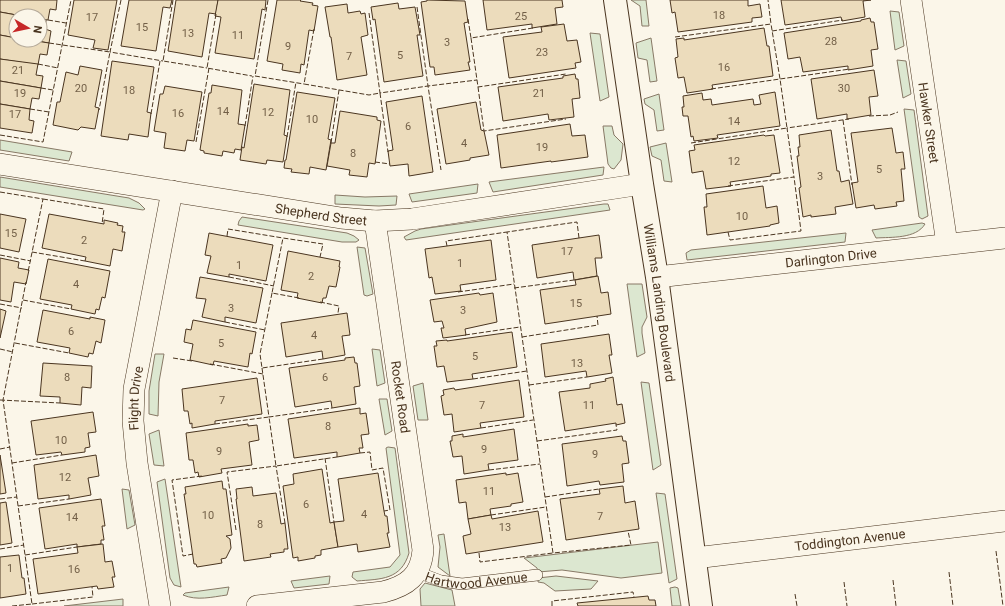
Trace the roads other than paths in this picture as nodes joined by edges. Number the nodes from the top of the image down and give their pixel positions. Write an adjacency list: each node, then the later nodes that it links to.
1 (615, 0): 4 (street, Williams Landing Boulevard)
2 (911, 0): 8 (street, Hawker Street)
3 (0, 164): 5 (street, Shepherd Street)
4 (642, 184): 6 (street, Shepherd Street); 9 (street, Williams Landing Boulevard)
5 (172, 191): 6 (street, Shepherd Street); 14 (street, Flight Drive)
6 (375, 221): 12 (street, Rocket Road)
7 (1005, 238): 8 (street, Darlington Drive)
8 (947, 244): 9 (street, Darlington Drive)
9 (657, 277): 11 (street, Williams Landing Boulevard)
10 (1005, 521): 11 (street, Toddington Avenue)
11 (695, 558): 16 (street, Williams Landing Boulevard)
12 (416, 572): 13 (lane, Hartwood Avenue); 15 (street, Hartwood Avenue)
13 (536, 575)
14 (160, 606)
15 (257, 606)
16 (701, 606)

